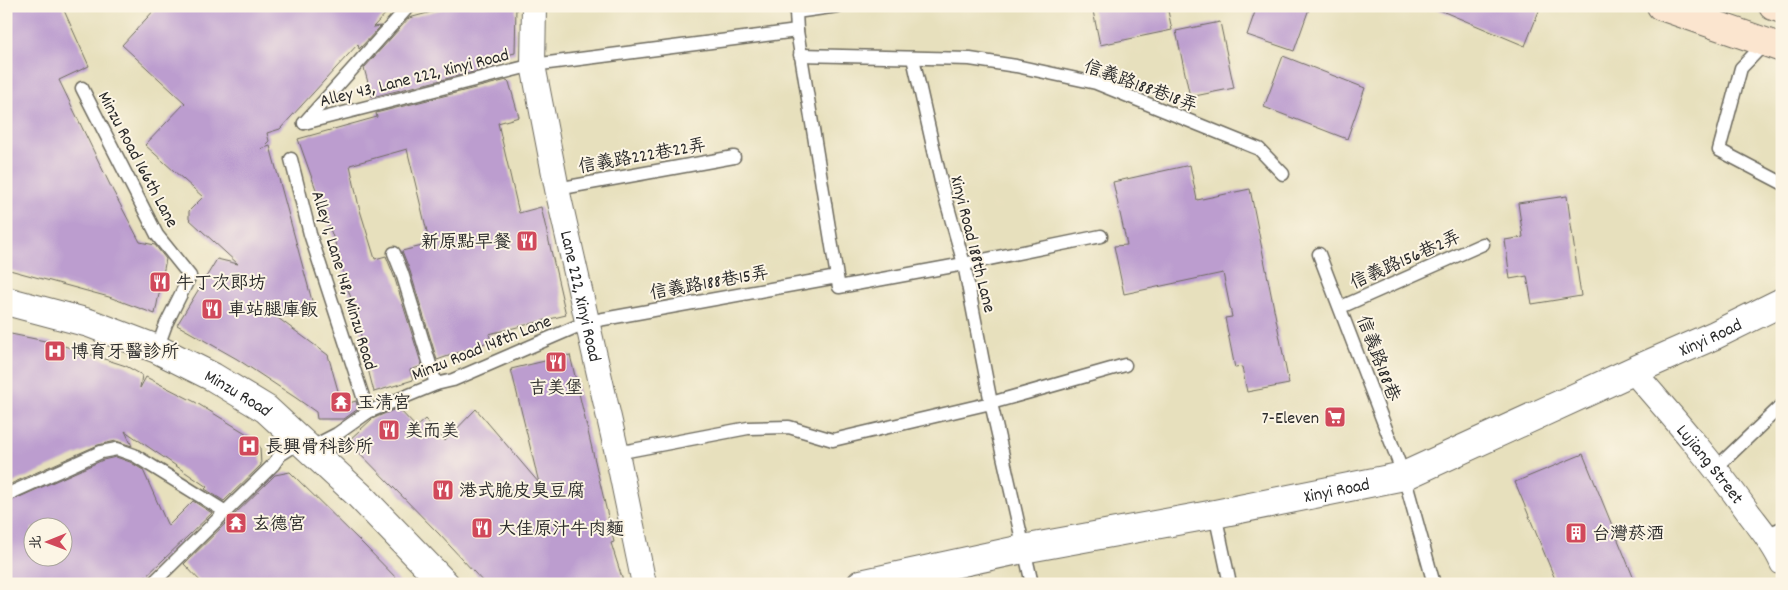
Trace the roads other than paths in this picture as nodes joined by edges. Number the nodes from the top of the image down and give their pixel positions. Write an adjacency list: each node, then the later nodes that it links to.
1 (409, 6): 11 (lane, Alley 43, Lane 222, Xinyi Road)
2 (534, 6): 11 (street, Lane 222, Xinyi Road)
3 (838, 6): 7 (lane)
4 (1661, 6): 8 (main road)
5 (1774, 6): 6 (main road)
6 (1782, 9)
7 (797, 31): 9 (lane); 11 (lane, Alley 43, Lane 222, Xinyi Road)
8 (1773, 46): 16 (lane)
9 (800, 55): 10 (lane); 23 (lane)
10 (913, 58): 15 (lane, 信義路188巷18弄); 22 (lane, Xinyi Road 188th Lane)
11 (533, 64): 17 (street, Lane 222, Xinyi Road)
12 (82, 88): 28 (lane, Minzu Road 166th Lane)
13 (734, 157): 17 (lane, 信義路222巷22弄)
14 (291, 159): 34 (lane, Alley 1, Lane 148, Minzu Road)
15 (1284, 174)
16 (1782, 183)
17 (557, 188): 27 (street, Lane 222, Xinyi Road)
18 (1101, 236): 22 (lane)
19 (1483, 244): 26 (lane, 信義路156巷2弄)
20 (394, 253): 31 (lane)
21 (1319, 254): 26 (lane, 信義路188巷)
22 (964, 264): 23 (lane); 32 (lane, Xinyi Road 188th Lane)
23 (837, 277): 27 (lane, 信義路188巷15弄)
24 (6, 301): 28 (street, Minzu Road)
25 (1782, 302): 30 (street, Xinyi Road)
26 (1341, 307): 38 (lane, 信義路188巷)
27 (587, 322): 31 (lane, Minzu Road 148th Lane); 36 (street, Lane 222, Xinyi Road)
28 (157, 349): 35 (street, Minzu Road)
29 (1125, 365): 32 (lane)
30 (1633, 371): 37 (street, Lujiang Street); 38 (street, Xinyi Road)
31 (436, 384): 34 (lane, Minzu Road 148th Lane)
32 (991, 403): 36 (lane); 43 (lane, Xinyi Road 188th Lane)
33 (1782, 406): 37 (lane)
34 (368, 412): 35 (lane, Minzu Road 148th Lane)
35 (306, 444): 40 (lane, Minzu Road 148th Lane); 46 (street, Minzu Road)
36 (617, 453): 47 (street, Lane 222, Xinyi Road)
37 (1716, 468): 42 (street, Lujiang Street)
38 (1404, 476): 41 (street, Xinyi Road); 51 (lane, 信義路188巷)
39 (6, 495): 40 (lane)
40 (226, 512): 45 (lane, Minzu Road 148th Lane)
41 (1215, 514): 43 (street, Xinyi Road); 50 (lane)
42 (1773, 531): 44 (street, Lujiang Street)
43 (1023, 549): 48 (street, Xinyi Road); 49 (lane, Xinyi Road 188th Lane)
44 (1782, 563)
45 (152, 584)
46 (445, 584)
47 (644, 584)
48 (861, 584)
49 (1032, 584)
50 (1230, 584)
51 (1434, 584)

